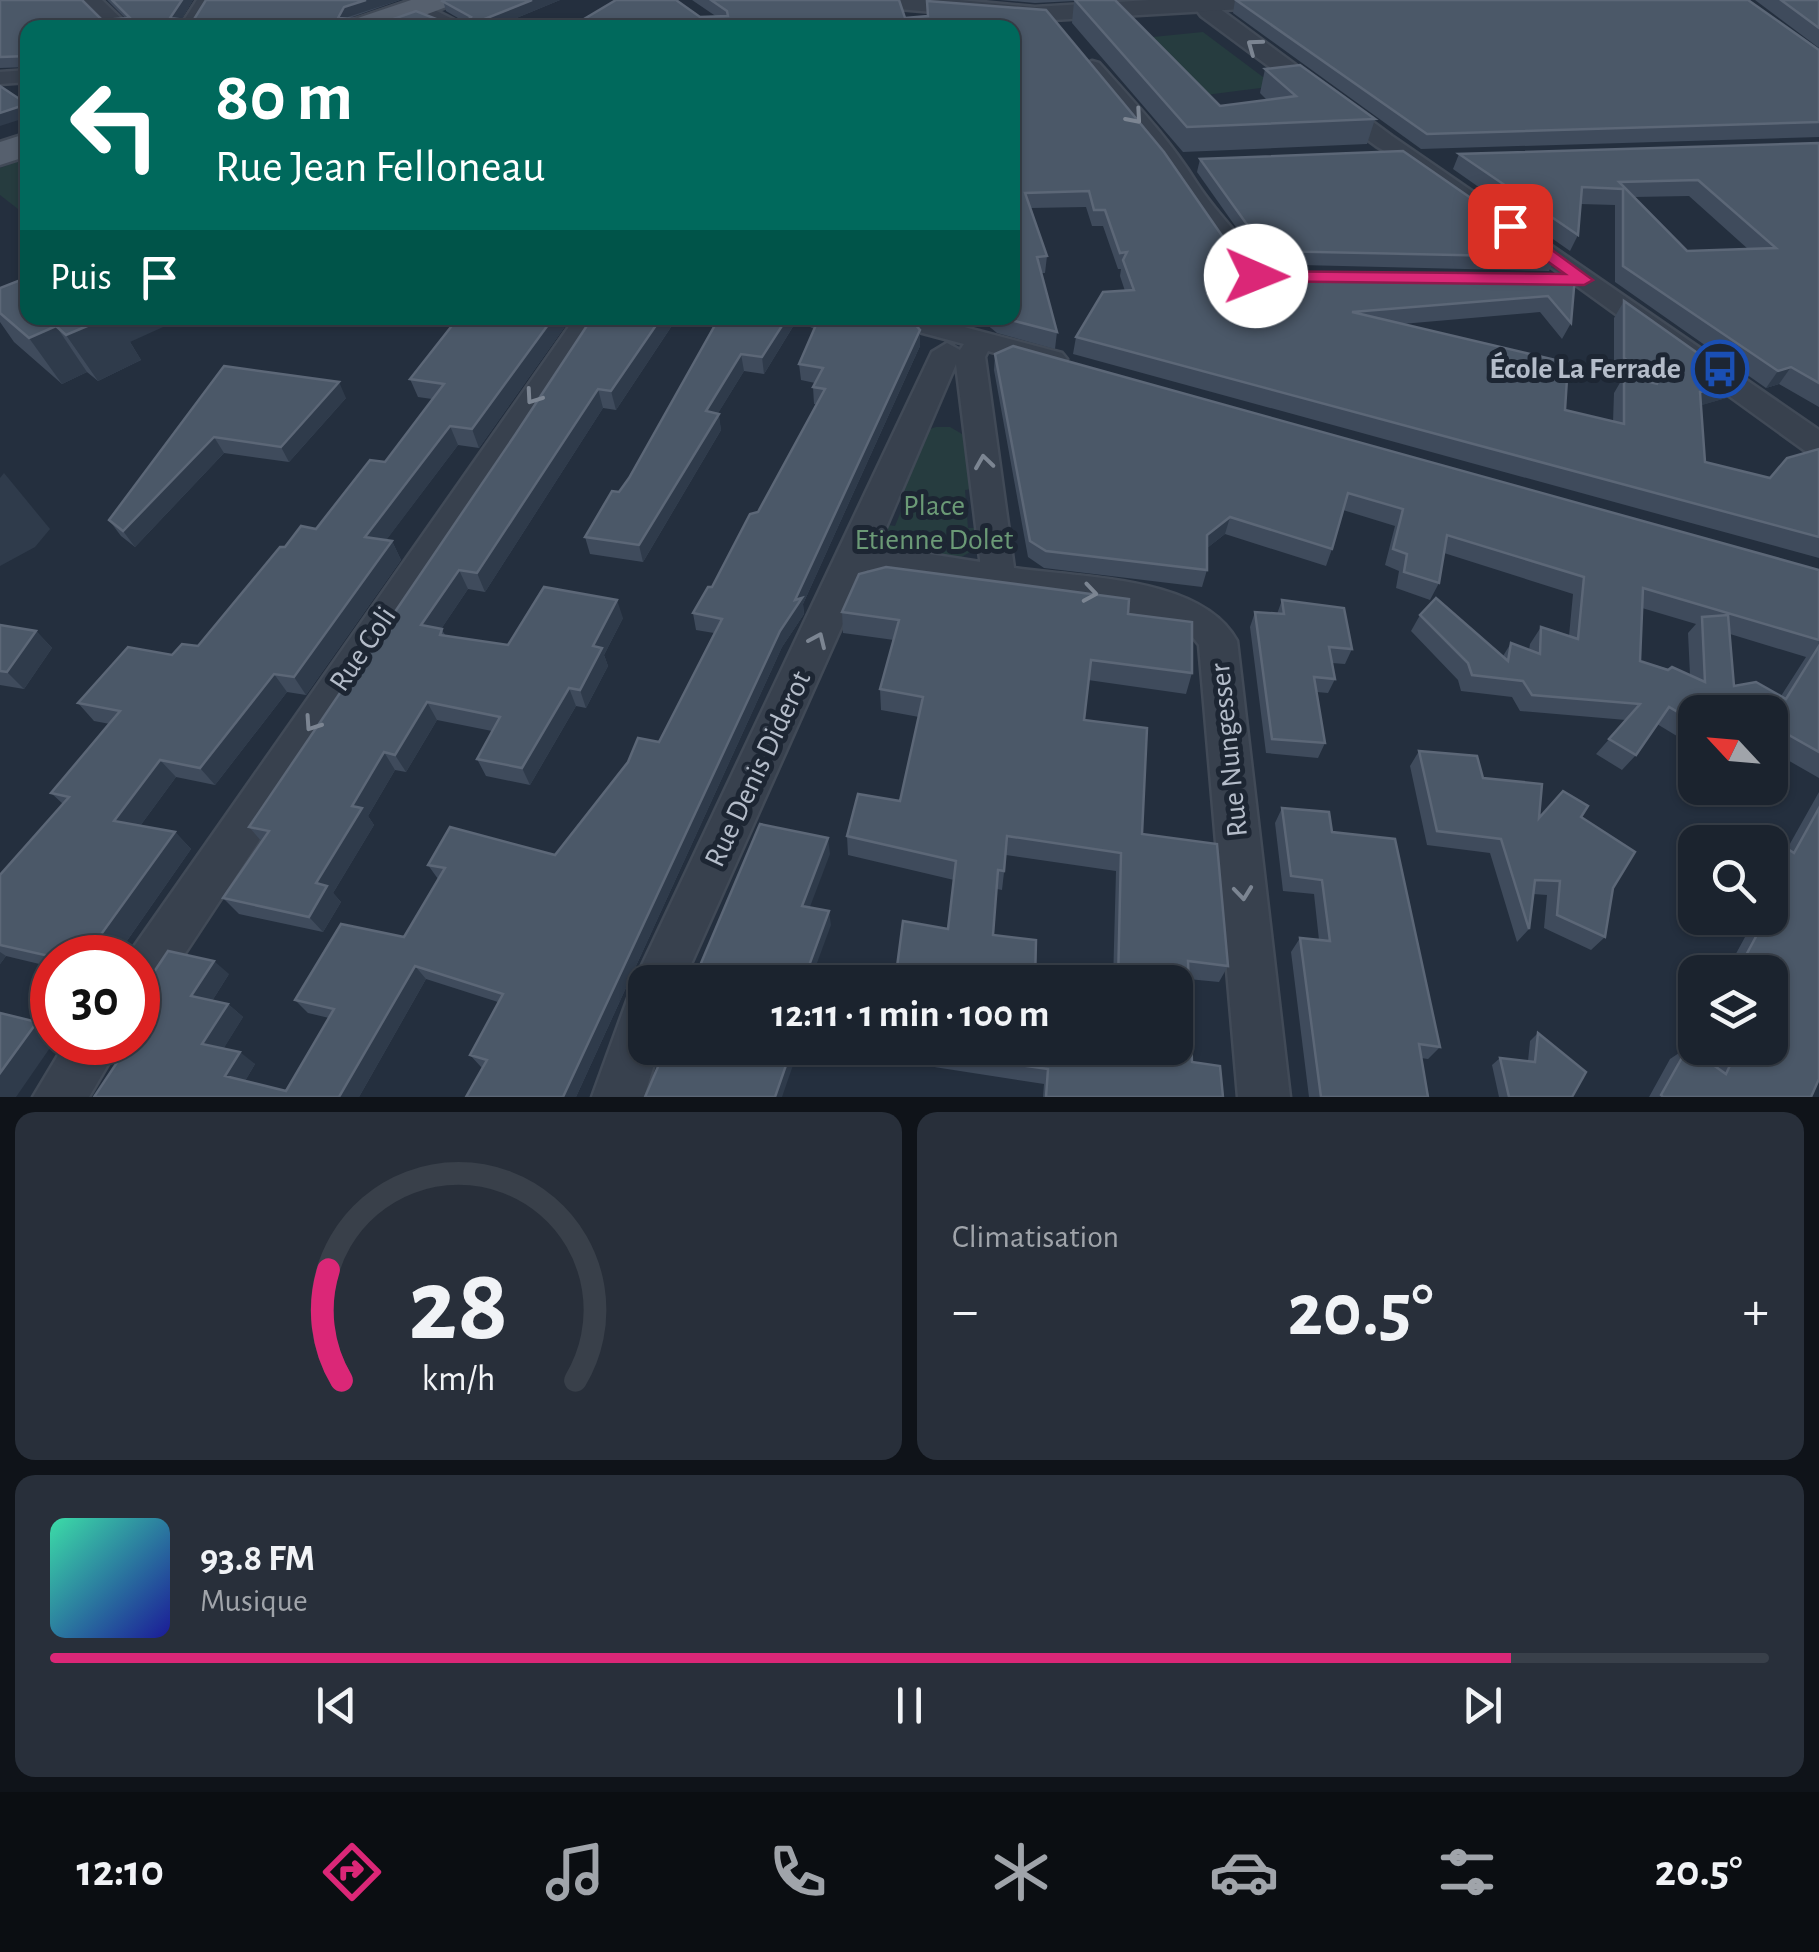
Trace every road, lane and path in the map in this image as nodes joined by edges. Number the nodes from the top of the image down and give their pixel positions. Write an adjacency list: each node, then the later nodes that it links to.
1 (91, 0): 7 (street)
2 (876, 0): 6 (street)
3 (1275, 0): 5 (street)
4 (416, 2): 8 (main road); 9 (street)
5 (1199, 2): 12 (street); 13 (street, one-way to 5)
6 (921, 10): 10 (street)
7 (113, 20)
8 (363, 20)
9 (448, 20)
10 (984, 20)
11 (1020, 26): 12 (street)
12 (1065, 33): 16 (street, one-way to 16)
13 (1410, 156): 14 (street); 15 (street); 18 (street)
14 (1446, 156)
15 (1370, 157)
16 (1175, 162): 17 (street); 20 (street)
17 (1203, 162)
18 (1584, 280): 19 (street); 27 (street)
19 (1550, 282)
20 (1266, 310)
21 (584, 325): 30 (street, Rue Coli, one-way to 30)
22 (923, 325): 23 (street)
23 (961, 336): 24 (street); 25 (street, Rue Denis Diderot); 26 (street)
24 (1092, 370)
25 (919, 413): 26 (street); 28 (street, Rue Denis Diderot)
26 (978, 418): 29 (street, one-way to 26)
27 (1819, 445)
28 (856, 555): 29 (street, Rue Nungesser); 31 (street, Rue Denis Diderot, one-way to 28)
29 (994, 578): 36 (street, Rue Nungesser, one-way to 36)
30 (160, 950)
31 (667, 965)
32 (81, 1065): 34 (street)
33 (629, 1065): 35 (street)
34 (60, 1097)
35 (618, 1097)
36 (1264, 1097)

